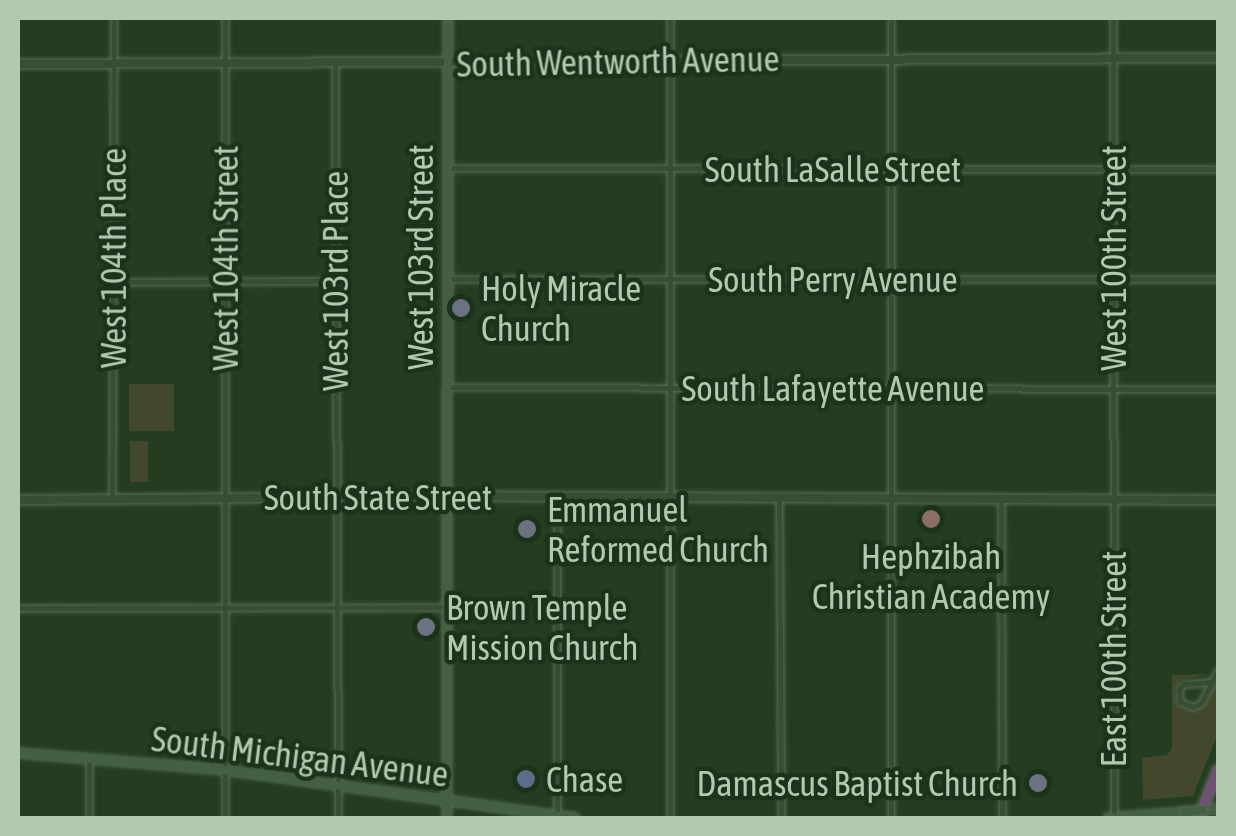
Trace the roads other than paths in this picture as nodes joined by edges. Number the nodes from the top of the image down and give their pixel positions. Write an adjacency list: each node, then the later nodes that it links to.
1 (114, 18): 13 (street, West 104th Place)
2 (225, 18): 14 (street, West 104th Street)
3 (448, 18): 11 (main road, West 103rd Street)
4 (670, 18): 9 (street)
5 (892, 18): 10 (street)
6 (1113, 18): 7 (street, West 100th Street)
7 (1113, 58): 8 (street, South Wentworth Avenue); 10 (street, South Wentworth Avenue); 18 (street, West 100th Street)
8 (1218, 58)
9 (670, 59): 10 (street, South Wentworth Avenue); 11 (street, South Wentworth Avenue); 20 (street)
10 (891, 59): 17 (street)
11 (448, 61): 15 (street, South Wentworth Avenue); 16 (main road, West 103rd Street)
12 (18, 64): 13 (street, South Wentworth Avenue)
13 (114, 64): 14 (street, South Wentworth Avenue); 27 (street, West 104th Place)
14 (225, 64): 15 (street, South Wentworth Avenue); 28 (street, West 104th Street)
15 (335, 64): 26 (street, West 103rd Place)
16 (448, 168): 20 (street, South LaSalle Street); 21 (main road, West 103rd Street)
17 (891, 168): 18 (street, South LaSalle Street); 20 (street, South LaSalle Street); 23 (street)
18 (1113, 169): 19 (street, South LaSalle Street); 24 (street, West 100th Street)
19 (1218, 169)
20 (670, 170): 22 (street)
21 (447, 279): 22 (street, South Perry Avenue); 29 (main road, West 103rd Street)
22 (670, 279): 23 (street, South Perry Avenue); 30 (street)
23 (891, 279): 24 (street, South Perry Avenue); 31 (street)
24 (1113, 279): 25 (street, South Perry Avenue); 32 (street, West 100th Street)
25 (1218, 280)
26 (336, 281): 28 (street); 37 (street, West 103rd Place)
27 (113, 282): 28 (street); 41 (street, West 104th Place)
28 (225, 282): 36 (street, West 104th Street)
29 (447, 387): 30 (street, South Lafayette Avenue); 34 (main road, West 103rd Street)
30 (669, 388): 31 (street, South Lafayette Avenue); 38 (street)
31 (891, 388): 32 (street, South Lafayette Avenue); 42 (street)
32 (1113, 389): 33 (street, South Lafayette Avenue); 43 (street, West 100th Street)
33 (1218, 389)
34 (447, 496): 35 (street, South State Street); 37 (street, South State Street); 48 (main road, West 103rd Street)
35 (557, 497): 38 (street, South State Street); 59 (street)
36 (224, 498): 37 (street, South State Street); 41 (street, South State Street); 46 (street, West 104th Street)
37 (336, 498): 47 (street, West 103rd Place)
38 (668, 498): 39 (street, South State Street); 65 (street)
39 (779, 498): 42 (street, South State Street); 66 (street)
40 (1001, 498): 42 (street, South State Street); 43 (street, South State Street); 68 (street)
41 (112, 499): 44 (street, South State Street)
42 (890, 499): 67 (street)
43 (1113, 499): 45 (street, South State Street); 69 (street, East 100th Street)
44 (18, 500)
45 (1218, 500)
46 (224, 607): 47 (street); 49 (street); 54 (street, West 104th Street)
47 (336, 607): 48 (street); 56 (street, West 103rd Place)
48 (447, 607): 57 (main road, West 103rd Street)
49 (18, 608)
50 (1218, 670): 51 (street)
51 (1211, 682): 51 (street)
52 (18, 754): 53 (main road, South Michigan Avenue)
53 (89, 760): 54 (main road, South Michigan Avenue); 60 (street)
54 (225, 770): 56 (main road, South Michigan Avenue); 61 (street, West 104th Street)
55 (1218, 770): 70 (highway)
56 (338, 785): 57 (main road, South Michigan Avenue); 62 (street, West 103rd Place)
57 (447, 801): 59 (main road, South Michigan Avenue); 63 (main road, West 103rd Street)
58 (1218, 809): 69 (main road, bridge)
59 (558, 816): 64 (main road, South Michigan Avenue)
60 (89, 818)
61 (225, 818)
62 (338, 818)
63 (447, 818)
64 (576, 818)
65 (670, 818)
66 (781, 818)
67 (891, 818)
68 (1002, 818)
69 (1112, 818)
70 (1199, 818)

